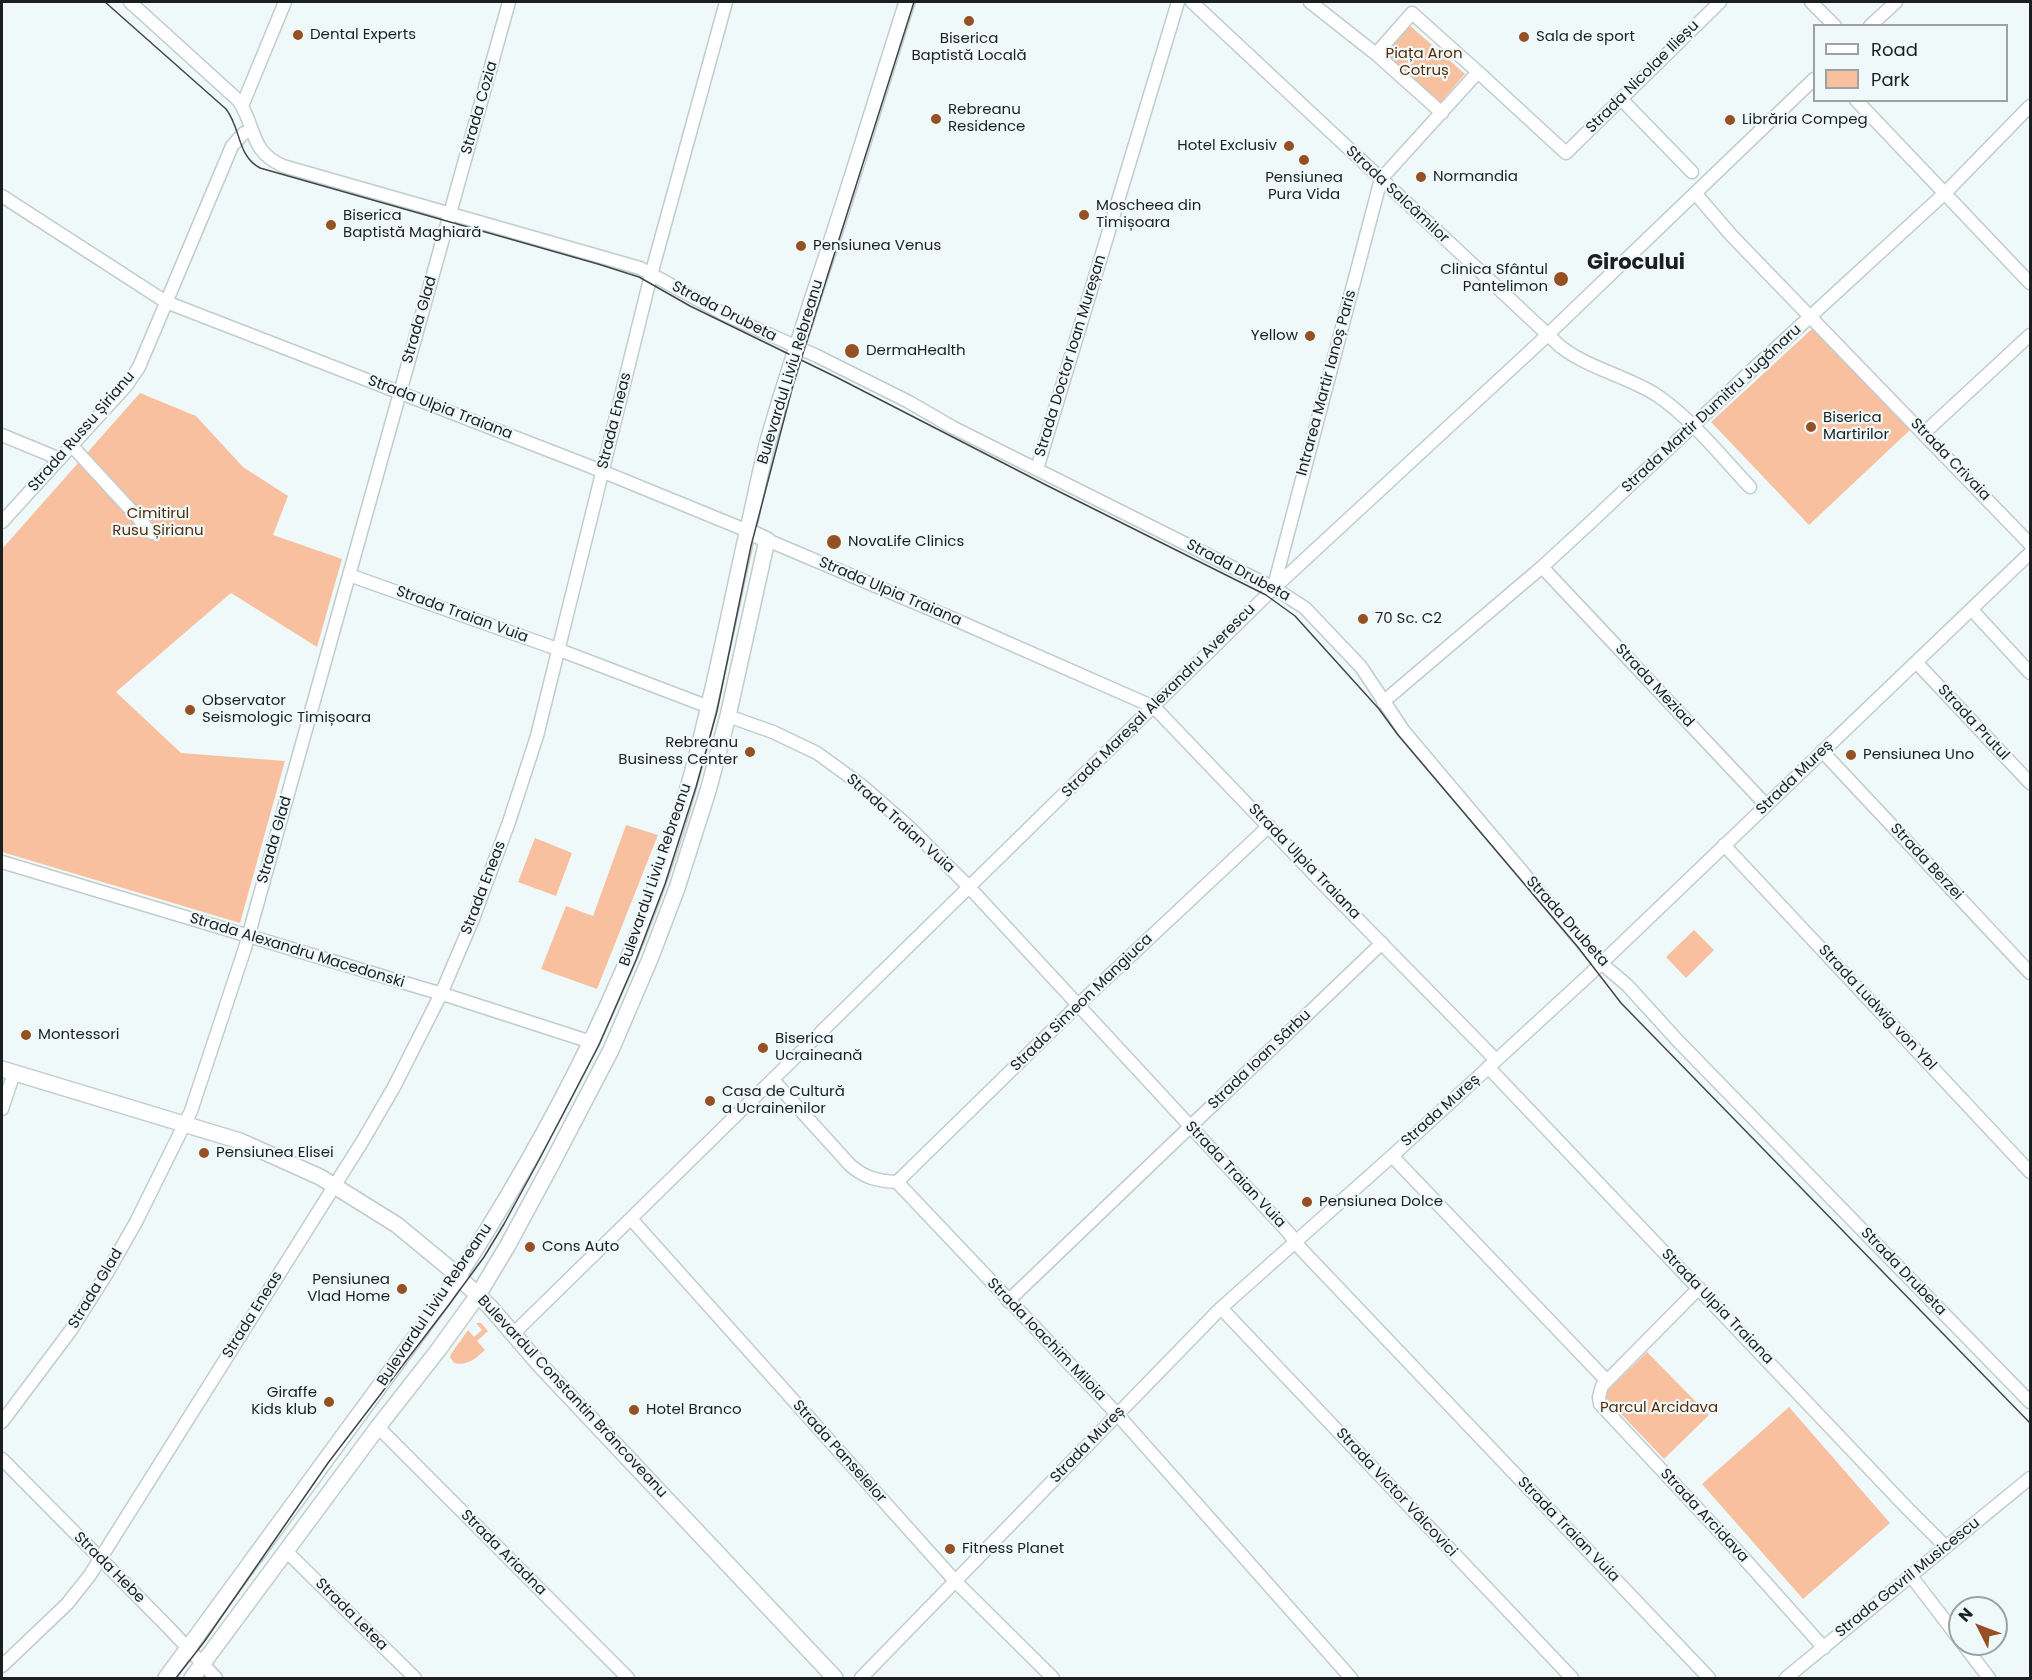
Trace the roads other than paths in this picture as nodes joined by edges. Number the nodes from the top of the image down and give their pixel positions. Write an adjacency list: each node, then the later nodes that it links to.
1 (130, 2): 19 (street)
2 (285, 2): 19 (street)
3 (509, 2): 28 (street, Strada Cozia)
4 (726, 2): 29 (street, Strada Eneas)
5 (907, 2): 35 (main road, Bulevardul Liviu Rebreanu)
6 (1178, 2): 42 (street, Strada Doctor Ioan Mureșan)
7 (1192, 2): 24 (street, Strada Salcâmilor)
8 (1310, 2): 14 (street)
9 (1720, 2): 17 (street, Strada Nicolae Ilieșu)
10 (1811, 2): 12 (street)
11 (1896, 2): 13 (street)
12 (1833, 24)
13 (1872, 24)
14 (1376, 54): 15 (street); 21 (street)
15 (1478, 72): 17 (street, Strada Nicolae Ilieșu); 21 (street)
16 (1813, 81): 26 (street, Strada Mareșal Alexandru Averescu)
17 (1621, 99): 23 (street)
18 (1858, 102): 25 (street)
19 (242, 106): 22 (street, Strada Drubeta)
20 (2031, 106): 25 (street, Strada Martir Dumitru Jugănaru)
21 (1442, 113): 24 (street)
22 (252, 131): 28 (street, Strada Drubeta); 31 (street, Strada Russu Șirianu)
23 (1692, 172)
24 (1381, 179): 33 (street, Strada Salcâmilor); 53 (street, Intrarea Martir Ianoș Paris)
25 (1946, 192): 30 (street); 32 (street, Strada Martir Dumitru Jugănaru)
26 (1695, 193): 32 (street, Strada Crivaia); 33 (street, Strada Mareșal Alexandru Averescu)
27 (2, 196): 31 (street, Strada Ulpia Traiana)
28 (450, 214): 29 (street, Strada Drubeta); 36 (street, Strada Glad)
29 (651, 275): 35 (street, Strada Drubeta); 43 (street, Strada Eneas)
30 (2031, 283)
31 (166, 302): 36 (street, Strada Ulpia Traiana); 40 (street, Strada Russu Șirianu)
32 (1811, 317): 37 (street, Strada Martir Dumitru Jugănaru); 38 (street, Strada Crivaia)
33 (1547, 334): 37 (street, Strada Salcâmilor); 53 (street, Strada Mareșal Alexandru Averescu)
34 (2031, 335): 38 (street)
35 (797, 348): 42 (street, Strada Drubeta); 46 (main road, Bulevardul Liviu Rebreanu)
36 (400, 392): 43 (street, Strada Ulpia Traiana); 52 (street, Strada Glad)
37 (1692, 426): 44 (street, Strada Salcâmilor); 51 (street, Strada Martir Dumitru Jugănaru)
38 (1924, 433): 49 (street, Strada Crivaia)
39 (2, 435): 41 (street)
40 (72, 446): 41 (street, Strada Russu Șirianu); 47 (street)
41 (60, 459): 45 (street, Strada Russu Șirianu)
42 (1037, 469): 53 (street, Strada Drubeta)
43 (603, 471): 46 (street, Strada Ulpia Traiana); 55 (street, Strada Eneas)
44 (1750, 487)
45 (2, 522)
46 (748, 531): 48 (main road, Strada Ulpia Traiana); 59 (main road, Bulevardul Liviu Rebreanu)
47 (152, 533)
48 (767, 540): 60 (street, Strada Ulpia Traiana); 61 (main road, Bulevardul Liviu Rebreanu)
49 (2031, 544)
50 (2031, 553): 54 (street, Strada Mureș)
51 (1542, 567): 58 (street, Strada Martir Dumitru Jugănaru); 64 (street, Strada Meziad)
52 (349, 575): 55 (street, Strada Traian Vuia); 69 (street, Strada Glad)
53 (1274, 588): 58 (street, Strada Drubeta); 60 (street, Strada Mareșal Alexandru Averescu)
54 (1972, 610): 56 (street, Strada Mureș); 57 (street)
55 (559, 650): 59 (street, Strada Traian Vuia); 73 (street, Strada Eneas)
56 (1916, 662): 62 (street, Strada Mureș); 63 (street, Strada Prutul)
57 (2031, 673)
58 (1383, 702): 71 (street, Strada Drubeta)
59 (709, 707): 75 (main road, Bulevardul Liviu Rebreanu)
60 (1154, 707): 65 (street, Strada Ulpia Traiana); 68 (street, Strada Mareșal Alexandru Averescu)
61 (728, 716): 68 (street, Strada Traian Vuia); 90 (main road, Bulevardul Liviu Rebreanu)
62 (1822, 751): 64 (street, Strada Mureș); 72 (street, Strada Berzei)
63 (2031, 783)
64 (1766, 805): 66 (street, Strada Mureș)
65 (1269, 825): 70 (street, Strada Ulpia Traiana); 74 (street, Strada Simeon Mangiuca)
66 (1724, 845): 71 (street, Strada Mureș); 83 (street, Strada Ludwig von Ybl)
67 (2, 862): 69 (street, Strada Alexandru Macedonski)
68 (969, 887): 74 (street, Strada Traian Vuia); 78 (street, Strada Mareșal Alexandru Averescu)
69 (248, 937): 73 (street, Strada Alexandru Macedonski); 80 (street, Strada Glad)
70 (1382, 943): 76 (street, Strada Ulpia Traiana); 81 (street, Strada Ioan Sârbu)
71 (1601, 963): 76 (street, Strada Mureș); 95 (street, Strada Drubeta)
72 (2031, 973)
73 (441, 994): 75 (street, Strada Alexandru Macedonski); 85 (street, Strada Eneas)
74 (1078, 1005): 81 (street, Strada Traian Vuia); 84 (street, Strada Simeon Mangiuca)
75 (591, 1042): 88 (main road, Bulevardul Liviu Rebreanu)
76 (1492, 1064): 82 (street, Strada Mureș); 89 (street, Strada Ulpia Traiana)
77 (8, 1071): 79 (street); 80 (main road, Bulevardul Constantin Brâncoveanu)
78 (773, 1080): 84 (street); 86 (street, Strada Mareșal Alexandru Averescu)
79 (2, 1108)
80 (185, 1124): 85 (main road, Bulevardul Constantin Brâncoveanu); 97 (street, Strada Glad)
81 (1190, 1126): 87 (street, Strada Traian Vuia); 91 (street, Strada Ioan Sârbu)
82 (1392, 1156): 87 (street, Strada Mureș); 94 (street)
83 (2031, 1172)
84 (897, 1182): 91 (street, Strada Ioachim Miloia)
85 (335, 1186): 88 (main road, Bulevardul Constantin Brâncoveanu); 103 (street, Strada Eneas)
86 (632, 1220): 93 (street, Strada Mareșal Alexandru Averescu); 105 (street, Strada Panselelor)
87 (1295, 1242): 92 (street, Strada Mureș); 122 (street, Strada Traian Vuia)
88 (458, 1277): 90 (main road, Bulevardul Constantin Brâncoveanu); 108 (main road, Bulevardul Liviu Rebreanu)
89 (1699, 1288): 94 (street); 101 (street, Strada Ulpia Traiana)
90 (478, 1295): 93 (main road, Bulevardul Constantin Brâncoveanu); 98 (main road, Bulevardul Liviu Rebreanu)
91 (1008, 1301): 96 (street, Strada Ioachim Miloia)
92 (1221, 1308): 96 (street, Strada Mureș); 121 (street, Strada Victor Vâlcovici)
93 (513, 1334): 117 (main road, Bulevardul Constantin Brâncoveanu)
94 (1607, 1381): 107 (street, Strada Arcidava)
95 (2031, 1402)
96 (1117, 1414): 105 (street, Strada Mureș); 120 (street, Strada Ioachim Miloia)
97 (2, 1422)
98 (378, 1427): 102 (main road, Bulevardul Liviu Rebreanu); 116 (street, Strada Ariadna)
99 (2, 1459): 103 (street, Strada Hebe)
100 (2031, 1478): 101 (street, Strada Gavril Musicescu)
101 (1946, 1547): 104 (street, Strada Gavril Musicescu)
102 (286, 1551): 110 (main road, Bulevardul Liviu Rebreanu); 115 (street, Strada Letea)
103 (99, 1559): 108 (street, Strada Hebe); 111 (street, Strada Eneas)
104 (1911, 1576): 106 (street); 107 (street, Strada Gavril Musicescu)
105 (956, 1582): 118 (street, Strada Mureș); 119 (street, Strada Panselelor)
106 (1948, 1624)
107 (1824, 1648): 123 (street, Strada Gavril Musicescu)
108 (188, 1649): 110 (street, Strada Hebe); 112 (main road, Bulevardul Liviu Rebreanu)
109 (1972, 1656): 124 (street)
110 (202, 1665): 113 (main road, Bulevardul Liviu Rebreanu); 114 (street, Strada Hebe)
111 (2, 1666)
112 (166, 1678)
113 (192, 1678)
114 (216, 1678)
115 (415, 1678)
116 (628, 1678)
117 (835, 1678)
118 (861, 1678)
119 (1053, 1678)
120 (1352, 1678)
121 (1572, 1678)
122 (1709, 1678)
123 (1786, 1678)
124 (1989, 1678)

